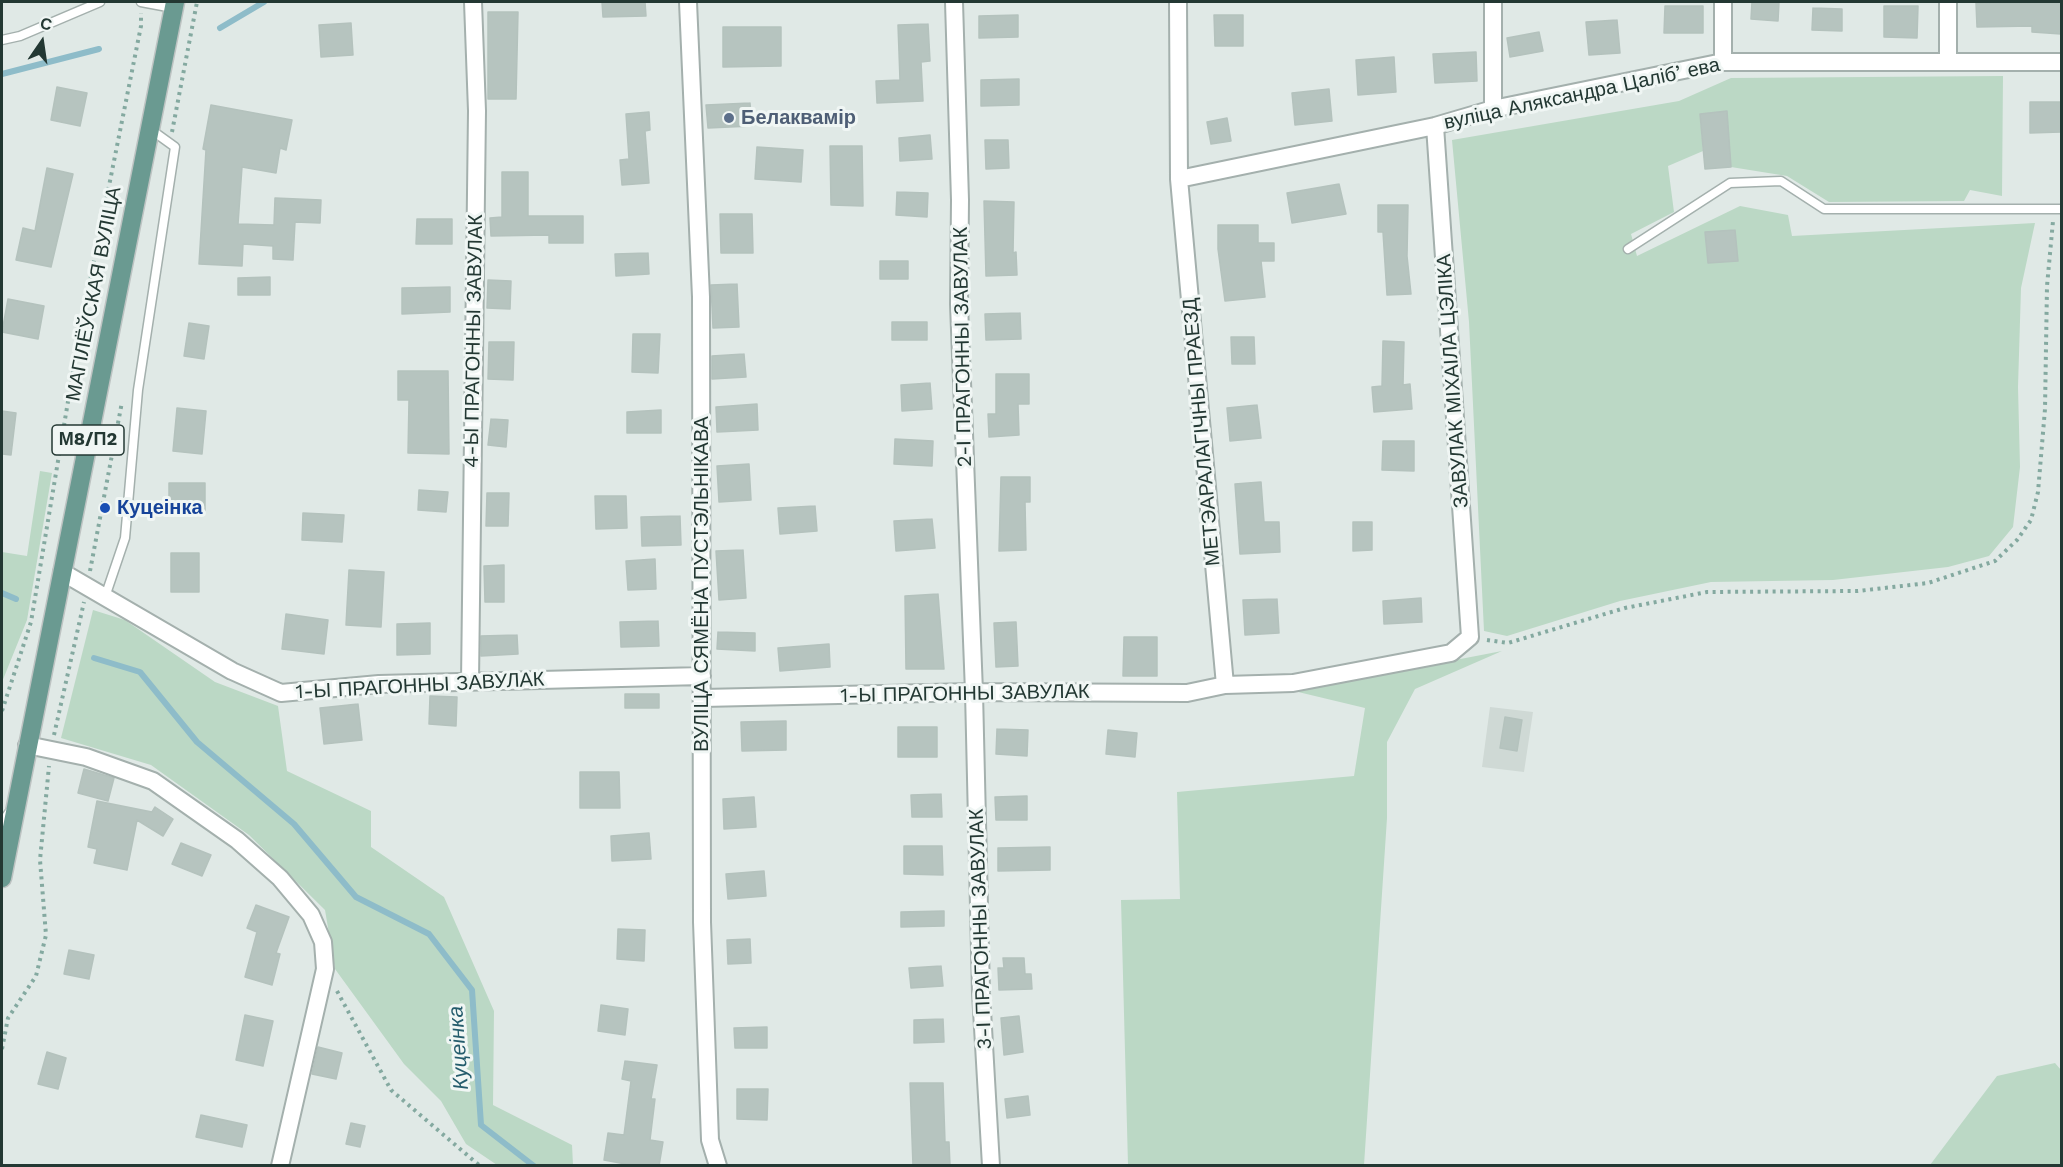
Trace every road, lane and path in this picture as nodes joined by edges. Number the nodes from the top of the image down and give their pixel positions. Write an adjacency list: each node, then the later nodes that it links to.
1 (100, 2): 11 (lane)
2 (141, 2): 10 (lane); 30 (path)
3 (472, 2): 26 (street, 4-Ы ПРАГОННЫ ЗАВУЛАК)
4 (688, 2): 25 (street, ВУЛІЦА СЯМЁНА ПУСТЭЛЬНІКАВА)
5 (954, 2): 28 (street, 2-І ПРАГОННЫ ЗАВУЛАК)
6 (1178, 2): 18 (street, МЕТЭАРАЛАГІЧНЫ ПРАЕЗД)
7 (1493, 2): 15 (street)
8 (1723, 2): 14 (street)
9 (1948, 2): 12 (street)
10 (174, 5): 17 (main road, МАГІЛЁЎСКАЯ ВУЛІЦА / М8/П2)
11 (2, 40)
12 (1948, 62): 13 (street, вуліца Аляксандра Цалібʼева); 14 (street, вуліца Аляксандра Цалібʼева)
13 (2061, 62)
14 (1724, 63): 15 (street, вуліца Аляксандра Цалібʼева)
15 (1493, 109): 16 (street, вуліца Аляксандра Цалібʼева)
16 (1435, 126): 18 (street, вуліца Аляксандра Цалібʼева); 24 (street, ЗАВУЛАК МІХАІЛА ЦЭЛІКА)
17 (150, 129): 21 (main road, МАГІЛЁЎСКАЯ ВУЛІЦА / М8/П2); 23 (lane)
18 (1179, 179): 27 (street, МЕТЭАРАЛАГІЧНЫ ПРАЕЗД)
19 (2058, 209): 20 (lane); 24 (path)
20 (1628, 249)
21 (62, 572): 22 (street, 1-Ы ПРАГОННЫ ЗАВУЛАК); 31 (main road, МАГІЛЁЎСКАЯ ВУЛІЦА / М8/П2)
22 (87, 587): 23 (street, 1-Ы ПРАГОННЫ ЗАВУЛАК); 32 (path)
23 (105, 597): 26 (street, 1-Ы ПРАГОННЫ ЗАВУЛАК)
24 (1470, 637): 27 (street, 1-Ы ПРАГОННЫ ЗАВУЛАК)
25 (702, 676): 26 (street, 1-Ы ПРАГОННЫ ЗАВУЛАК); 29 (street, ВУЛІЦА СЯМЁНА ПУСТЭЛЬНІКАВА)
26 (470, 681)
27 (1225, 685): 28 (street, 1-Ы ПРАГОННЫ ЗАВУЛАК)
28 (974, 692): 29 (street, 1-Ы ПРАГОННЫ ЗАВУЛАК); 41 (street, 3-І ПРАГОННЫ ЗАВУЛАК)
29 (703, 698): 40 (street, ВУЛІЦА СЯМЁНА ПУСТЭЛЬНІКАВА)
30 (2, 711)
31 (27, 745): 32 (street); 33 (main road, МАГІЛЁЎСКАЯ ВУЛІЦА / М8/П2)
32 (51, 748): 36 (street); 37 (path)
33 (17, 803): 34 (lane); 35 (main road, МАГІЛЁЎСКАЯ ВУЛІЦА / М8/П2)
34 (2, 822)
35 (2, 878)
36 (325, 969): 38 (street); 39 (path)
37 (2, 1048)
38 (280, 1166)
39 (480, 1166)
40 (718, 1166)
41 (991, 1166)

